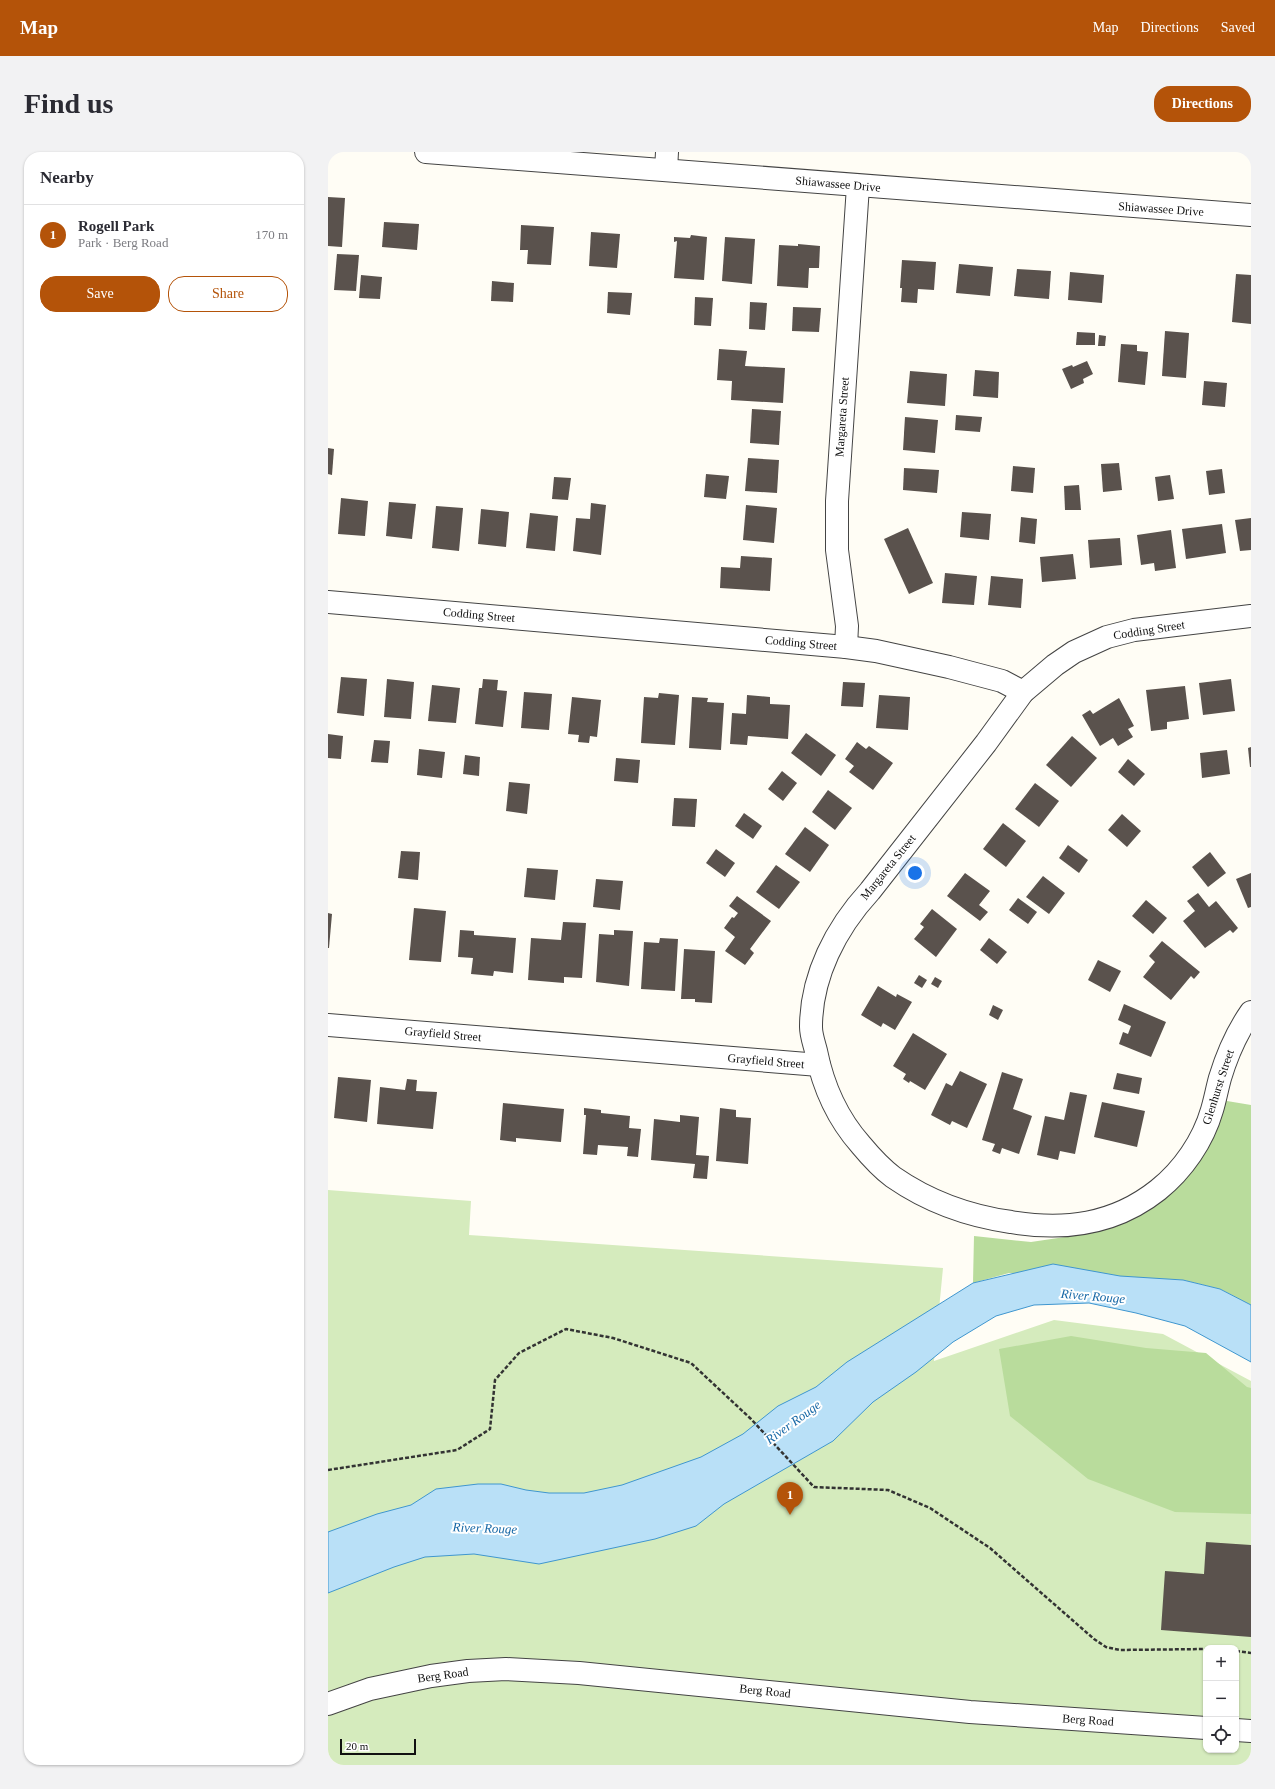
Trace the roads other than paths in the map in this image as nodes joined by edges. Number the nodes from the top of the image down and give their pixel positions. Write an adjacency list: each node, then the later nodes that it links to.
1 (426, 152): 2 (street, Shiawassee Drive)
2 (666, 161): 3 (street, Shiawassee Drive)
3 (858, 186): 4 (street, Shiawassee Drive); 7 (street, Margareta Street)
4 (1251, 215)
5 (328, 602): 7 (street, Codding Street)
6 (1251, 616): 8 (street, Codding Street)
7 (846, 647): 8 (street, Codding Street)
8 (1023, 692): 11 (street, Margareta Street)
9 (1251, 1012): 12 (street, Glenhurst Street)
10 (328, 1024): 11 (street, Grayfield Street)
11 (818, 1065): 12 (street, Grayfield Street)
12 (1169, 1180)
13 (328, 1704): 14 (street, Berg Road)
14 (1203, 1728)
15 (1239, 1730): 16 (street)
16 (1251, 1731)

